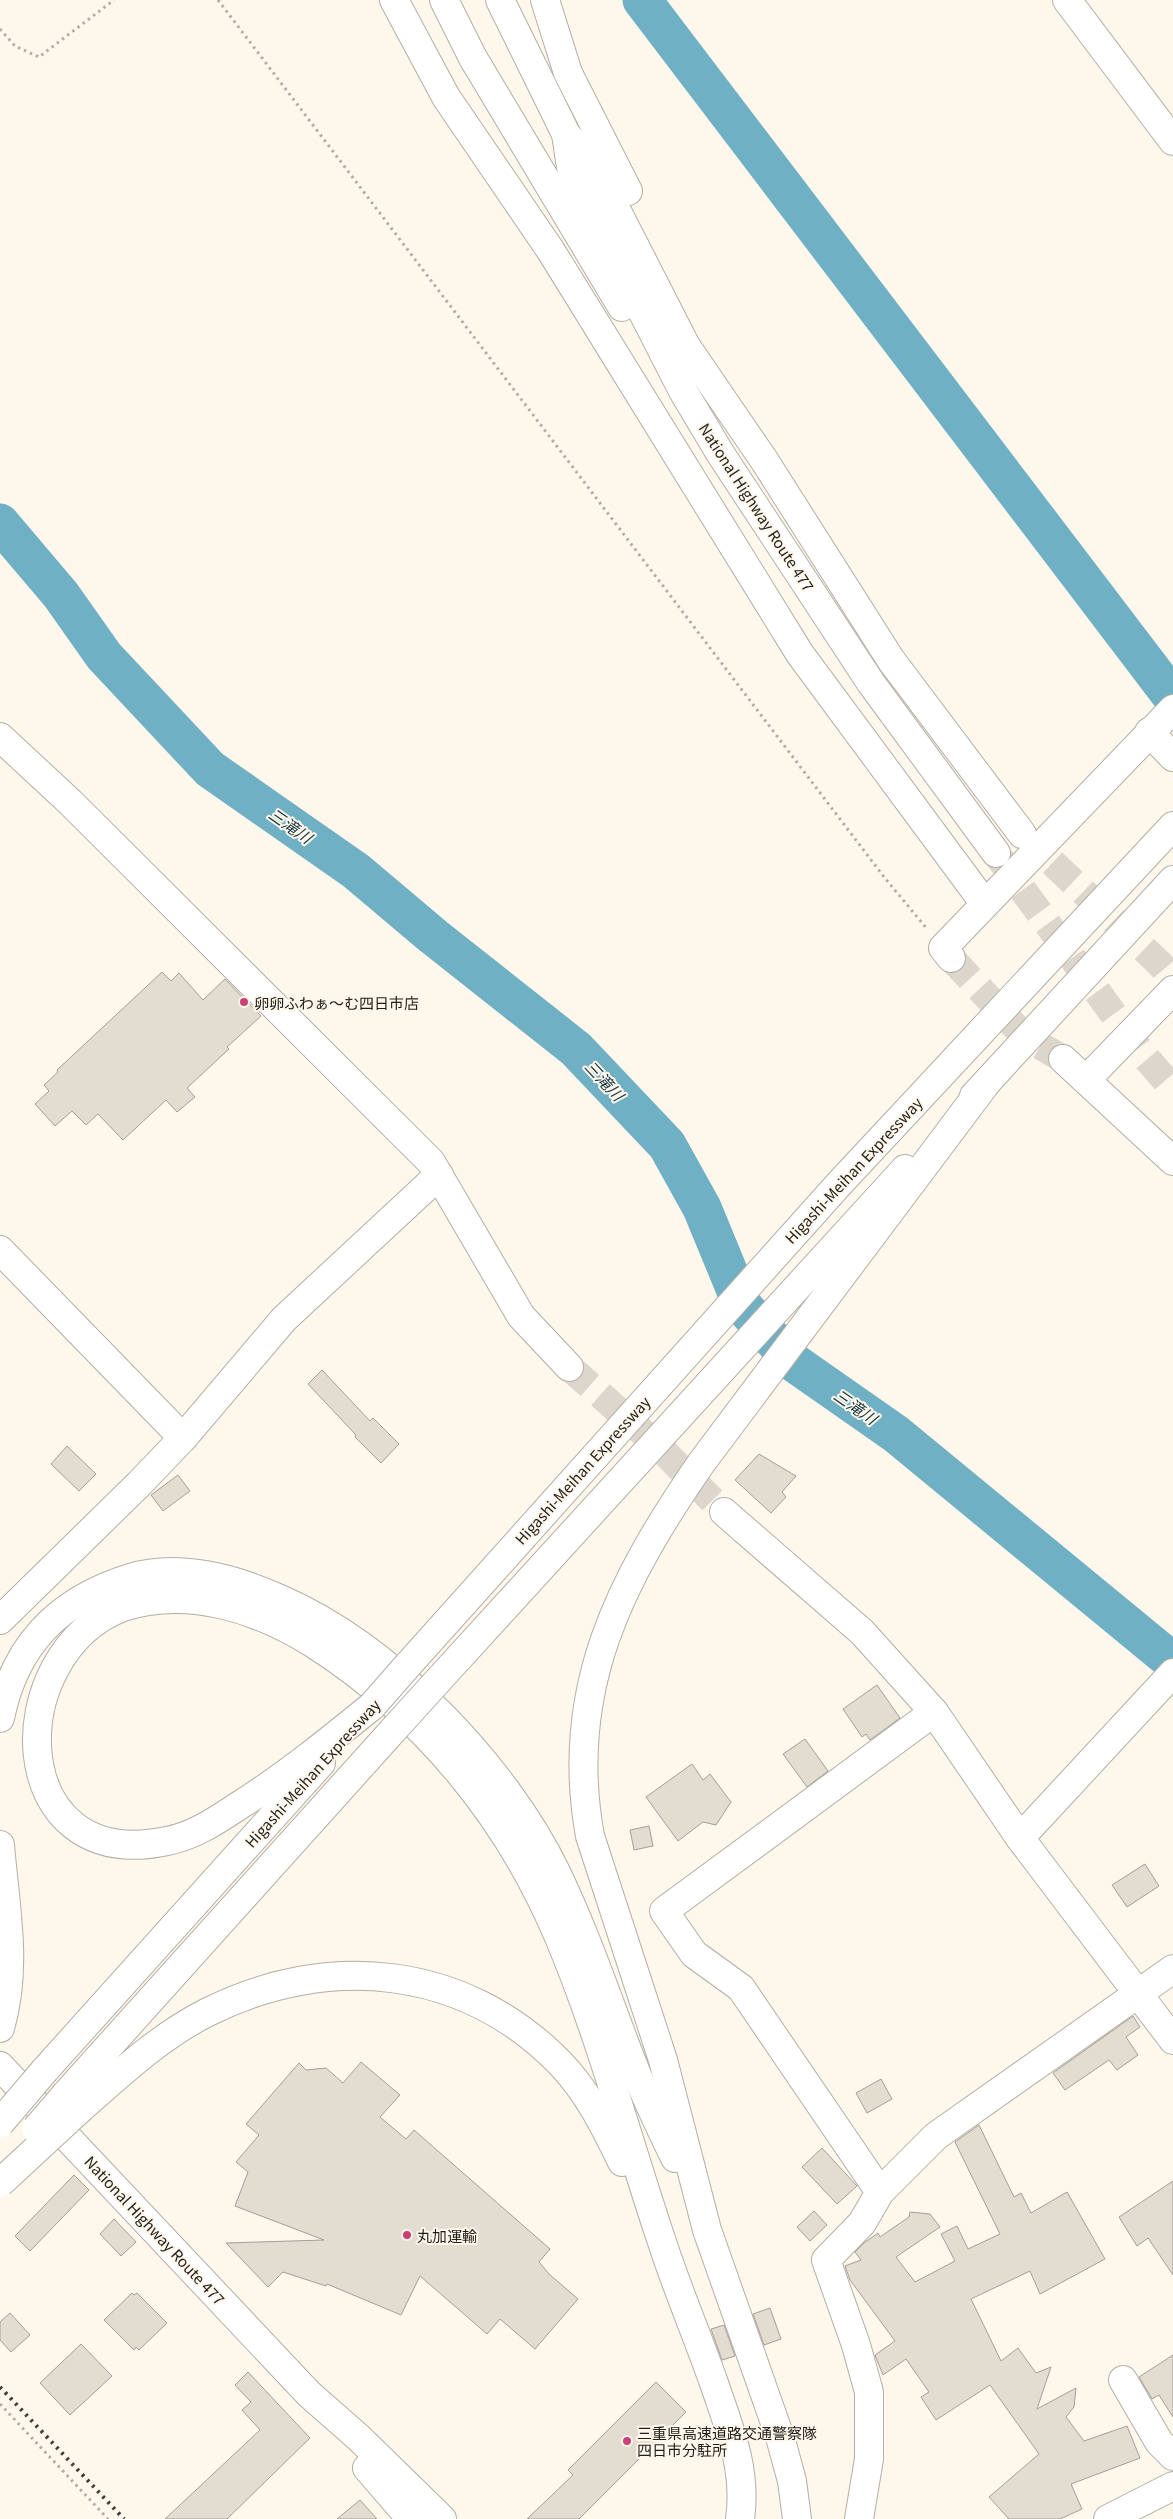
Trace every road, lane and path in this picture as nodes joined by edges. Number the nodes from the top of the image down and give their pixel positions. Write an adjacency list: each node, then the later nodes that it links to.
1 (114, 0): 8 (path)
2 (218, 0): 21 (path)
3 (394, 0): 20 (main road)
4 (444, 0): 11 (main road)
5 (500, 0): 9 (main road, National Highway Route 477)
6 (545, 0): 12 (main road)
7 (1067, 0): 10 (main road)
8 (0, 29)
9 (566, 134): 11 (main road, National Highway Route 477); 12 (main road, National Highway Route 477)
10 (1173, 141)
11 (720, 453): 18 (main road, National Highway Route 477)
12 (764, 460): 17 (main road, National Highway Route 477)
13 (1162, 719): 15 (main road); 20 (main road)
14 (0, 738): 26 (main road)
15 (1173, 757)
16 (1173, 826): 34 (main road, Higashi-Meihan Expressway, bridge)
17 (1022, 834)
18 (996, 853)
19 (1173, 880): 27 (main road)
20 (985, 904): 21 (main road)
21 (947, 953)
22 (1173, 990): 24 (main road)
23 (1063, 1059): 24 (main road)
24 (1086, 1080): 25 (main road)
25 (1173, 1161)
26 (439, 1175): 29 (main road); 30 (main road)
27 (872, 1220): 44 (main road, bridge); 49 (main road)
28 (0, 1250): 30 (main road)
29 (569, 1367)
30 (183, 1438): 32 (main road)
31 (724, 1512): 35 (main road)
32 (0, 1620)
33 (1173, 1673): 37 (main road)
34 (372, 1706): 45 (main road, Higashi-Meihan Expressway, bridge); 50 (main road)
35 (934, 1712): 37 (main road); 48 (main road)
36 (0, 1718): 49 (main road)
37 (1020, 1838): 40 (main road)
38 (0, 1845): 41 (main road)
39 (1173, 1969): 40 (main road)
40 (1138, 1994): 42 (main road); 48 (main road)
41 (0, 2026)
42 (1173, 2040)
43 (0, 2066): 52 (main road, National Highway Route 477)
44 (74, 2101): 46 (main road, bridge); 47 (main road, bridge); 50 (main road)
45 (0, 2123)
46 (0, 2169)
47 (0, 2183)
48 (880, 2192): 61 (main road)
49 (707, 2230): 60 (main road)
50 (661, 2242): 59 (main road)
51 (1123, 2380): 54 (main road)
52 (309, 2394): 57 (main road, National Highway Route 477); 58 (main road, National Highway Route 477)
53 (0, 2404): 56 (path)
54 (1173, 2456)
55 (1173, 2486): 62 (main road)
56 (108, 2519)
57 (411, 2519)
58 (442, 2519)
59 (740, 2519)
60 (797, 2519)
61 (859, 2519)
62 (1108, 2519)

